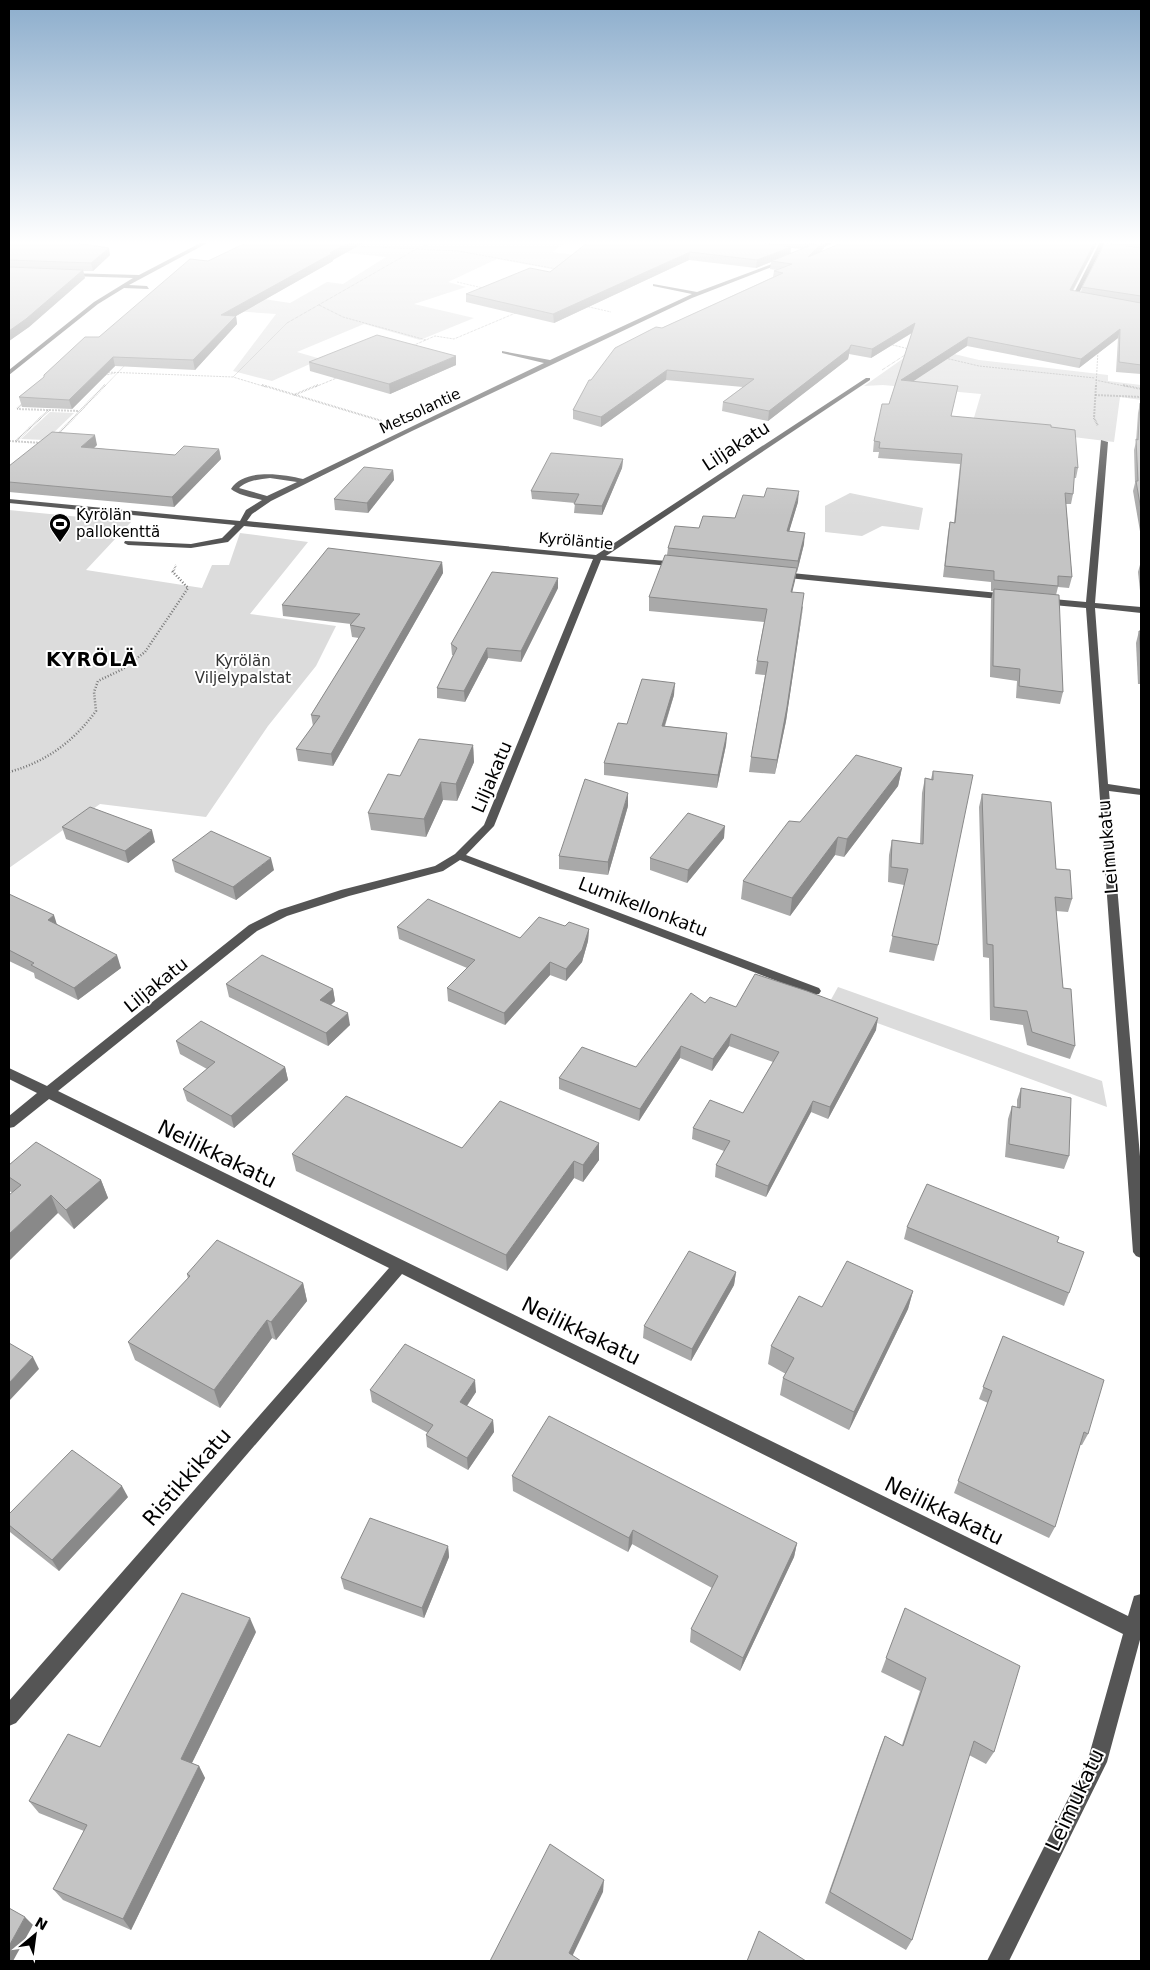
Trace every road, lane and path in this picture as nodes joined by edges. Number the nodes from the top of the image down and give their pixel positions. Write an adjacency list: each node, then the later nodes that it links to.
1 (56, 332): 16 (street)
2 (280, 332): 17 (path)
3 (397, 332): 6 (path)
4 (471, 332): 6 (path)
5 (615, 332): 13 (street, Metsolantie)
6 (426, 340): 8 (path)
7 (884, 343): 20 (path)
8 (409, 347)
9 (1098, 350): 21 (path)
10 (504, 352): 13 (street)
11 (941, 357): 21 (path)
12 (130, 360): 15 (path)
13 (549, 362): 29 (street, Metsolantie)
14 (100, 371): 15 (path)
15 (118, 372): 17 (path); 19 (path); 28 (path)
16 (9, 373)
17 (233, 377): 24 (path)
18 (338, 377): 24 (path)
19 (94, 378)
20 (868, 379): 41 (street, Liljakatu)
21 (1095, 379): 22 (path); 23 (path)
22 (1141, 388)
23 (1095, 395): 25 (path); 33 (path)
24 (294, 396): 29 (path)
25 (1141, 397)
26 (25, 401): 27 (path)
27 (49, 410): 28 (path); 32 (path)
28 (80, 411): 30 (path)
29 (409, 429): 35 (street, Metsolantie)
30 (53, 439)
31 (9, 441): 32 (path)
32 (16, 441): 34 (path)
33 (1104, 442): 46 (street, Leimukatu)
34 (42, 449)
35 (303, 481): 36 (street, Metsolantie); 36 (street)
36 (268, 499): 38 (street, Metsolantie)
37 (9, 501): 38 (street, Kyröläntie)
38 (242, 523): 40 (street, Metsolantie); 41 (street, Kyröläntie)
39 (128, 543): 40 (street, Metsolantie)
40 (191, 546): 48 (path)
41 (598, 557): 42 (street, Kyröläntie); 51 (street, Liljakatu)
42 (687, 565)
43 (776, 574): 44 (street)
44 (1021, 598)
45 (1031, 600): 46 (street)
46 (1090, 605): 47 (street); 49 (street, Leimukatu)
47 (1141, 610)
48 (9, 772)
49 (1103, 787): 50 (street); 56 (street, Leimukatu)
50 (1141, 792)
51 (459, 856): 52 (street, Lumikellonkatu); 54 (street, Liljakatu)
52 (816, 992)
53 (9, 1073): 54 (street, Neilikkakatu)
54 (47, 1093): 55 (street, Liljakatu); 57 (street, Neilikkakatu)
55 (9, 1123)
56 (1141, 1252)
57 (399, 1267): 59 (street, Neilikkakatu); 60 (street, Ristikkikatu)
58 (1141, 1603): 59 (street, Leimukatu)
59 (1134, 1629): 61 (street, Leimukatu)
60 (9, 1716)
61 (998, 1961)

